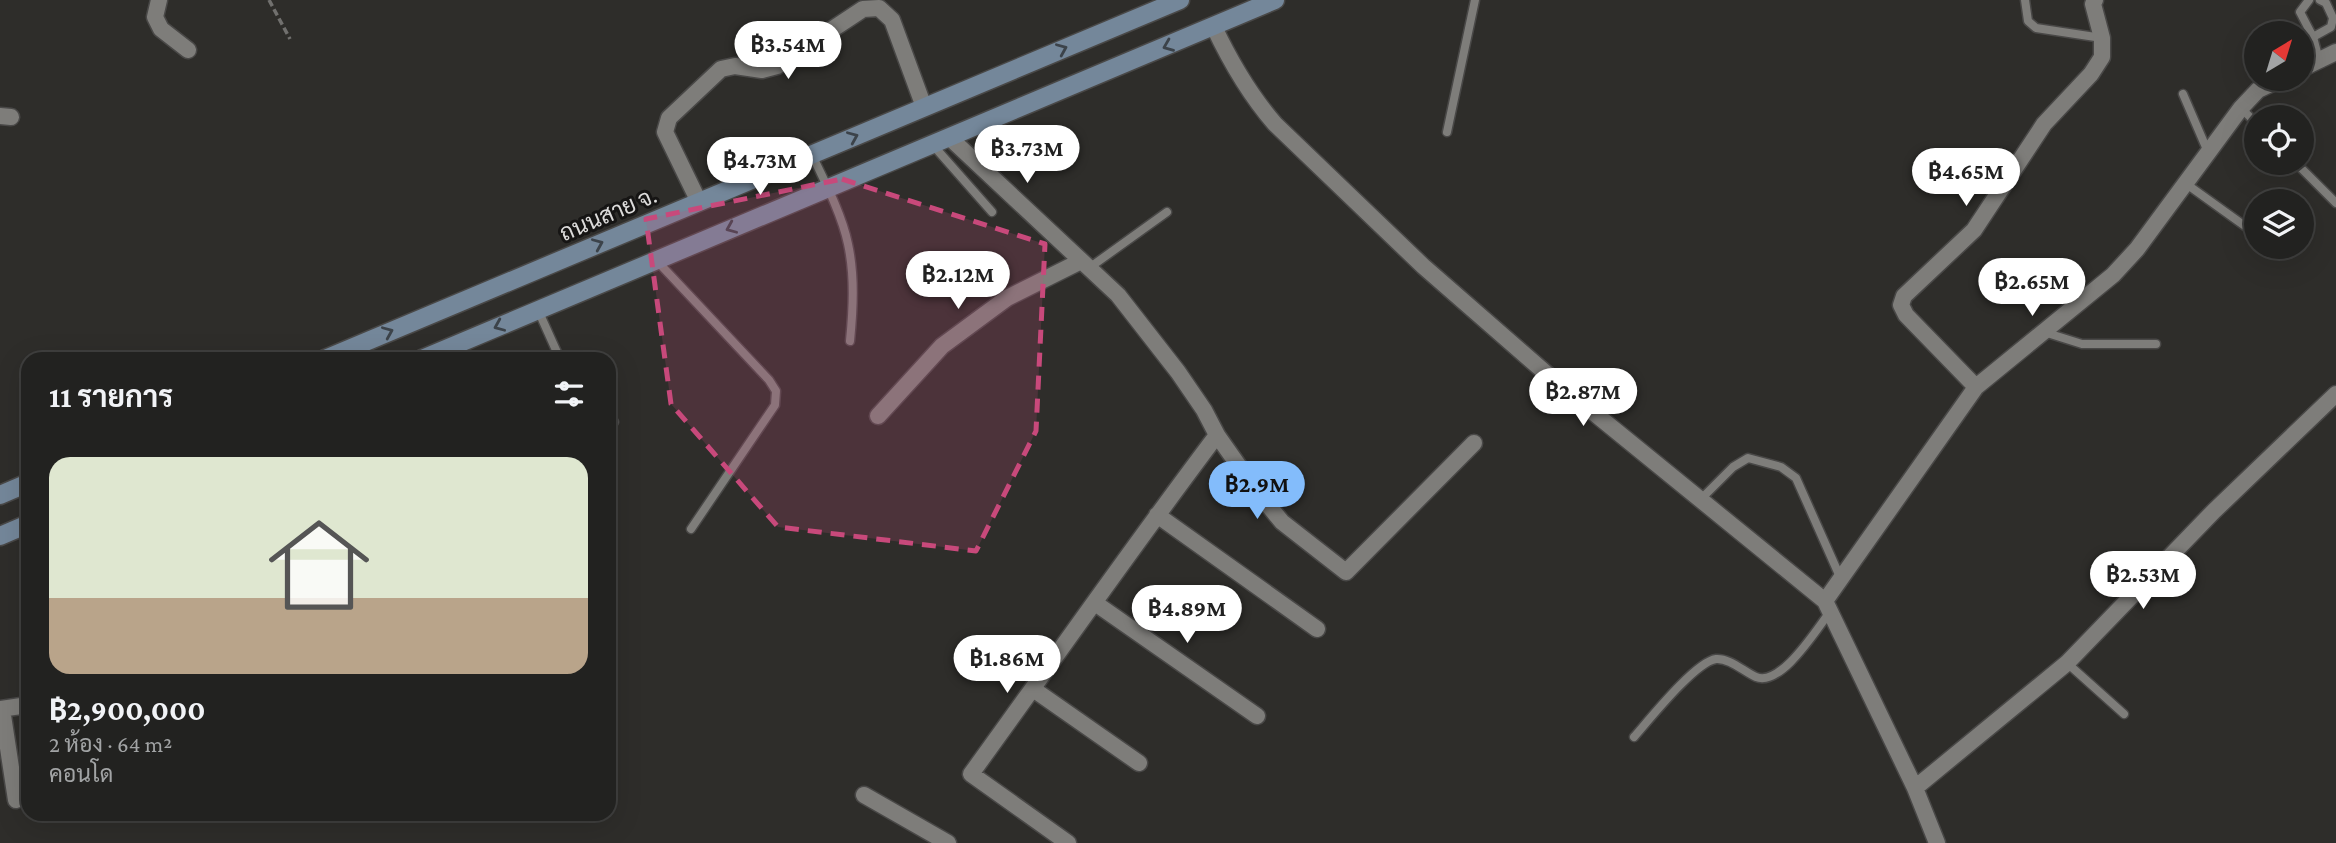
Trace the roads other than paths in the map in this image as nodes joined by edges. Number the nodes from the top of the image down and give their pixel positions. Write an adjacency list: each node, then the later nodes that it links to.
1 (159, 0): 14 (street)
2 (1180, 0): 20 (main road, ถนนสาย จ., one-way to 2)
3 (1275, 0): 10 (main road)
4 (1475, 0): 23 (lane)
5 (2025, 0): 12 (lane)
6 (2095, 0): 12 (street)
7 (2309, 0): 9 (lane)
8 (2320, 0): 11 (lane)
9 (2305, 21)
10 (1213, 27): 24 (main road, one-way to 24); 51 (street)
11 (2314, 36)
12 (2102, 38): 44 (street)
13 (2314, 41): 16 (lane)
14 (188, 50)
15 (2336, 52): 16 (street)
16 (2319, 60): 17 (street)
17 (2314, 62)
18 (2257, 91): 21 (street)
19 (2183, 94): 25 (lane)
20 (925, 107): 26 (main road, ถนนสาย จ., one-way to 20); 30 (street)
21 (2241, 108): 22 (lane); 25 (street)
22 (2244, 111)
23 (1447, 132)
24 (941, 140): 29 (main road); 32 (lane); 36 (street)
25 (2208, 152): 28 (street)
26 (812, 155): 29 (lane); 30 (main road, ถนนสาย จ.)
27 (2308, 175): 31 (lane)
28 (2185, 183): 34 (lane); 38 (street)
29 (828, 188): 35 (main road, one-way to 35); 39 (lane)
30 (699, 202): 41 (main road, ถนนสาย จ., one-way to 30)
31 (2336, 203)
32 (992, 212)
33 (1167, 212): 36 (lane)
34 (2244, 225)
35 (656, 260): 37 (main road); 54 (lane)
36 (1085, 265): 46 (street); 47 (street)
37 (538, 310): 42 (main road, one-way to 42); 43 (lane)
38 (2045, 332): 40 (lane); 44 (street)
39 (850, 341)
40 (2155, 344)
41 (342, 352)
42 (439, 352)
43 (557, 352)
44 (1976, 387): 56 (street)
45 (2336, 394): 60 (street)
46 (878, 416)
47 (1217, 435): 48 (street); 52 (street)
48 (1475, 443)
49 (21, 486): 50 (main road)
50 (0, 495)
51 (1700, 499): 56 (lane); 58 (street)
52 (1157, 515): 57 (street); 59 (street)
53 (21, 527): 55 (main road)
54 (691, 529)
55 (0, 536)
56 (1841, 579): 58 (street)
57 (1096, 604): 61 (street); 65 (street)
58 (1828, 607): 66 (lane); 68 (street)
59 (1317, 629)
60 (2067, 663): 64 (lane); 68 (street)
61 (1033, 690): 67 (street); 72 (street)
62 (21, 706): 63 (street)
63 (1, 709): 70 (street)
64 (2124, 714)
65 (1257, 716)
66 (1634, 737)
67 (1139, 763)
68 (1915, 788): 73 (street)
69 (864, 794): 71 (street)
70 (16, 800)
71 (948, 843)
72 (1068, 843)
73 (1937, 843)

